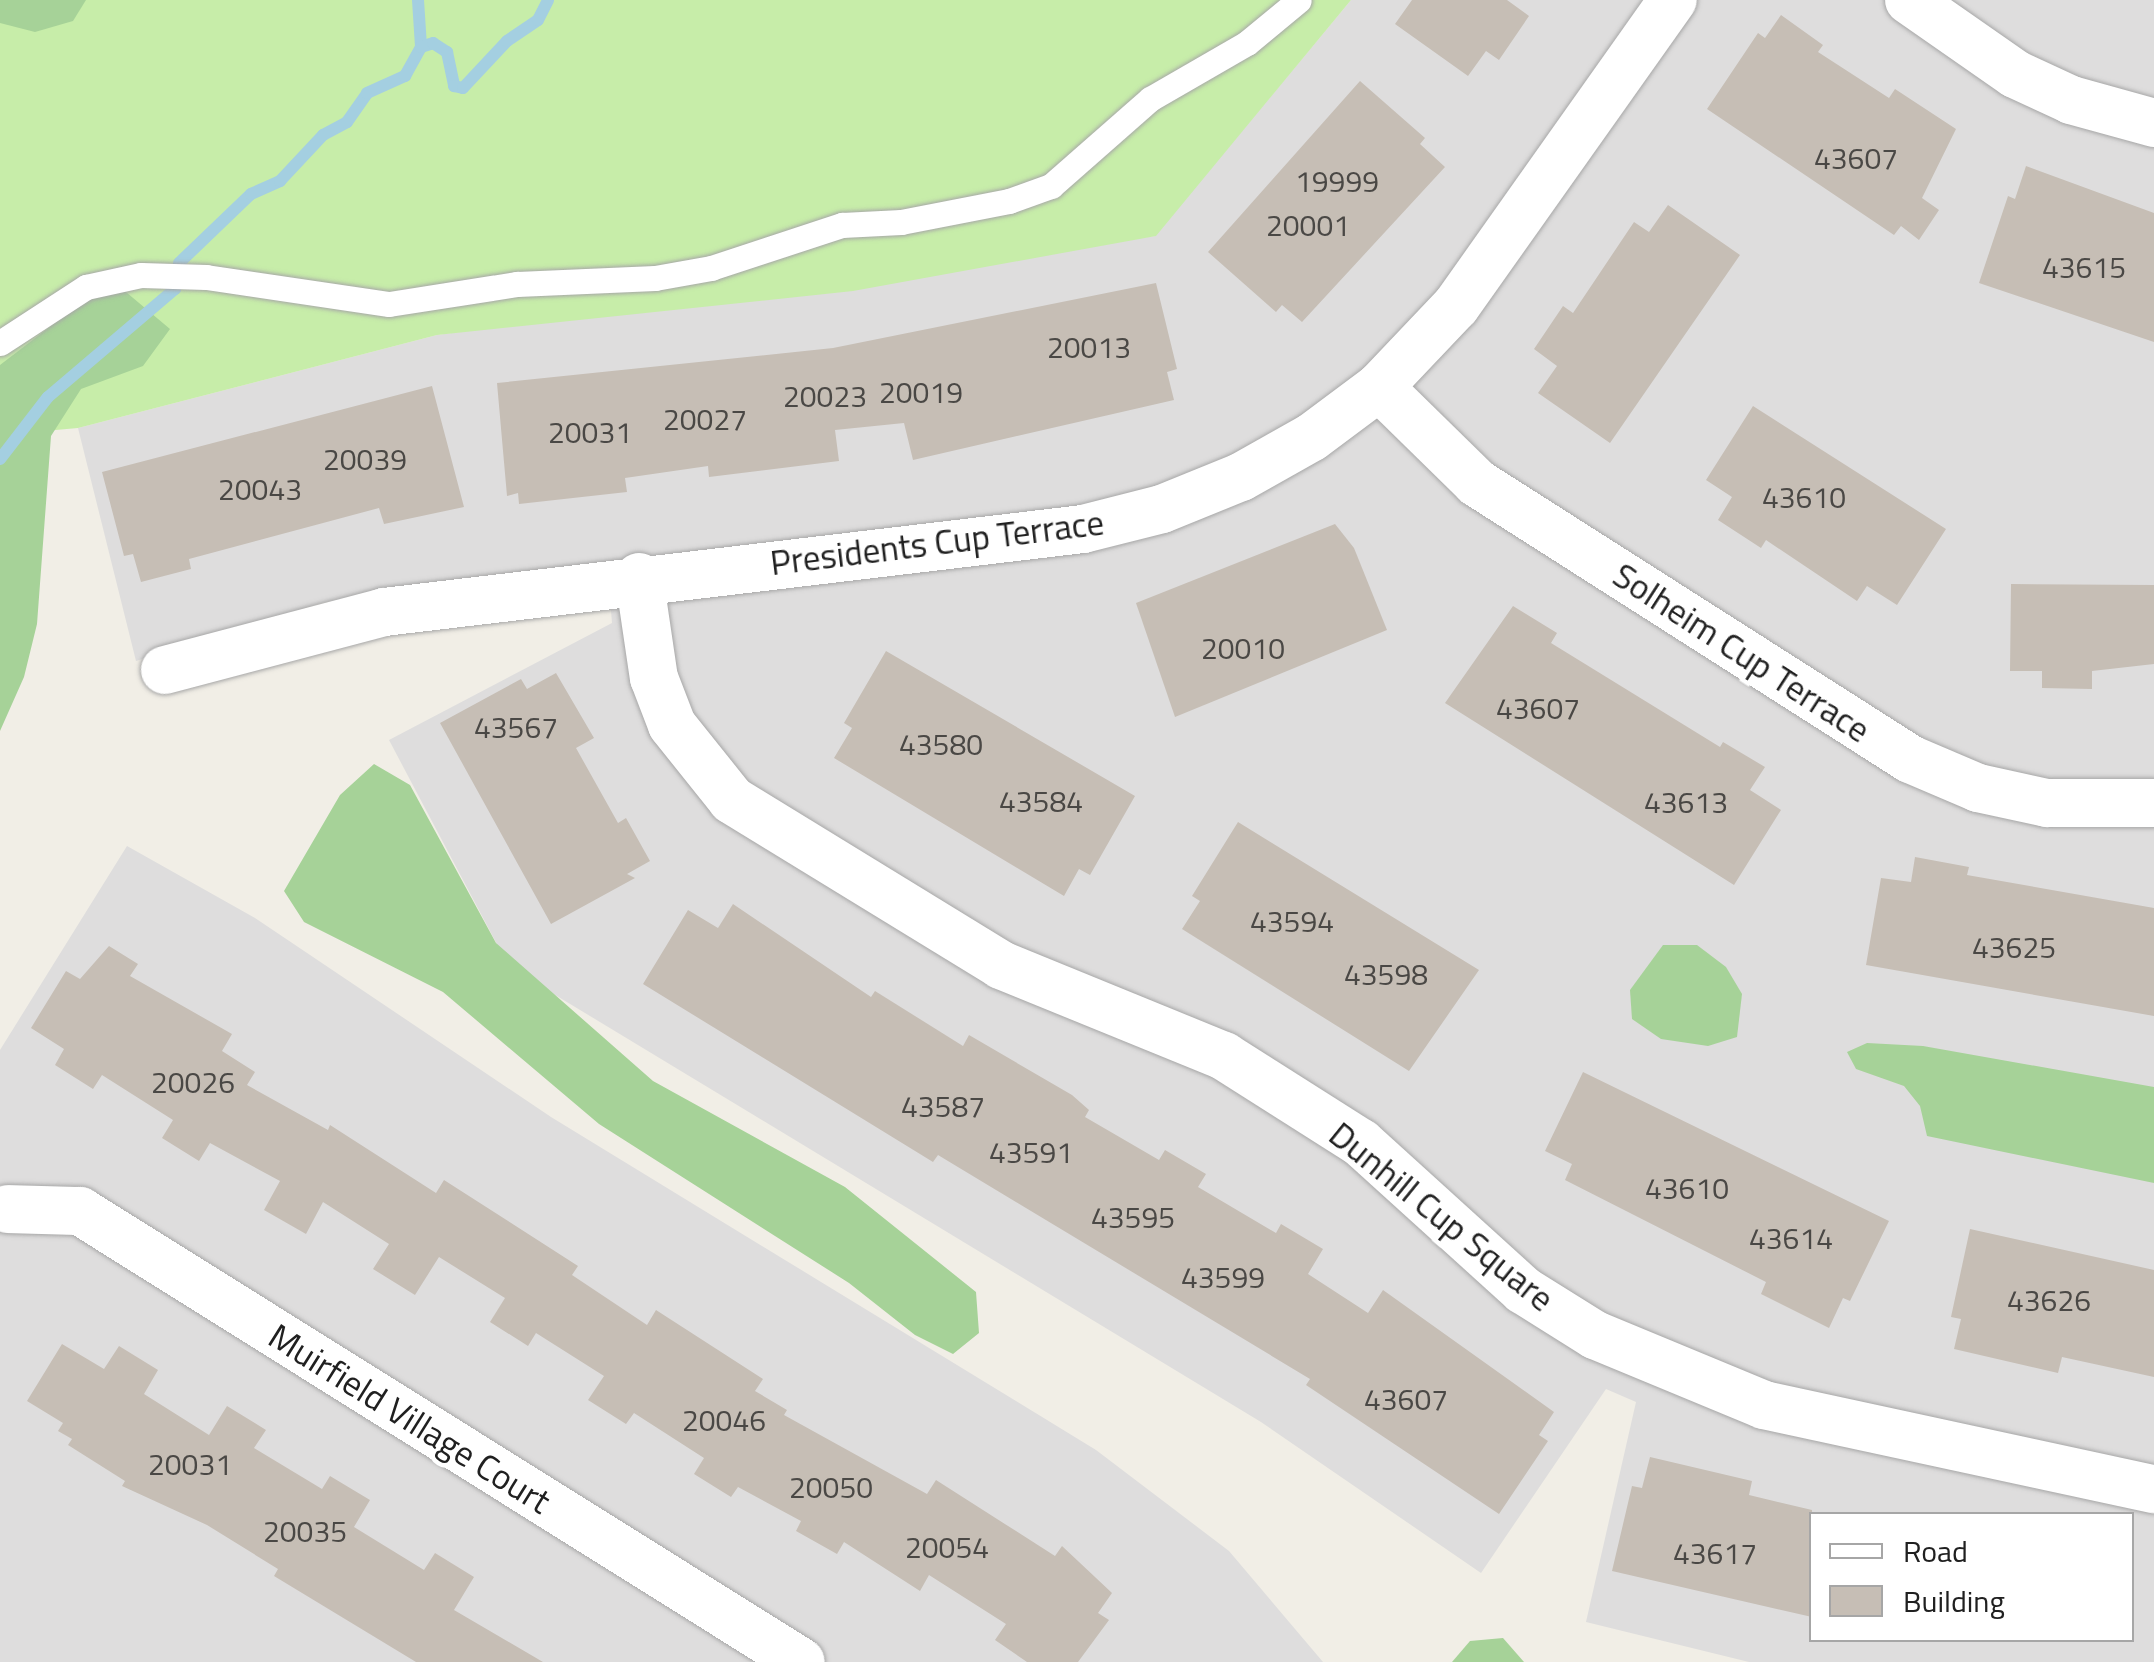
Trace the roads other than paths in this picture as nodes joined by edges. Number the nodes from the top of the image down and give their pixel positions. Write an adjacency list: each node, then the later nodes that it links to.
1 (1299, 0): 5 (lane)
2 (1672, 0): 6 (street, Presidents Cup Terrace)
3 (1909, 0): 4 (street)
4 (2154, 123)
5 (0, 343)
6 (1379, 387): 7 (street, Presidents Cup Terrace); 9 (street, Solheim Cup Terrace)
7 (638, 577): 8 (street, Presidents Cup Terrace); 11 (street, Dunhill Cup Square)
8 (165, 670)
9 (2154, 804)
10 (8, 1209): 12 (street, Muirfield Village Court)
11 (2154, 1489)
12 (801, 1662)

